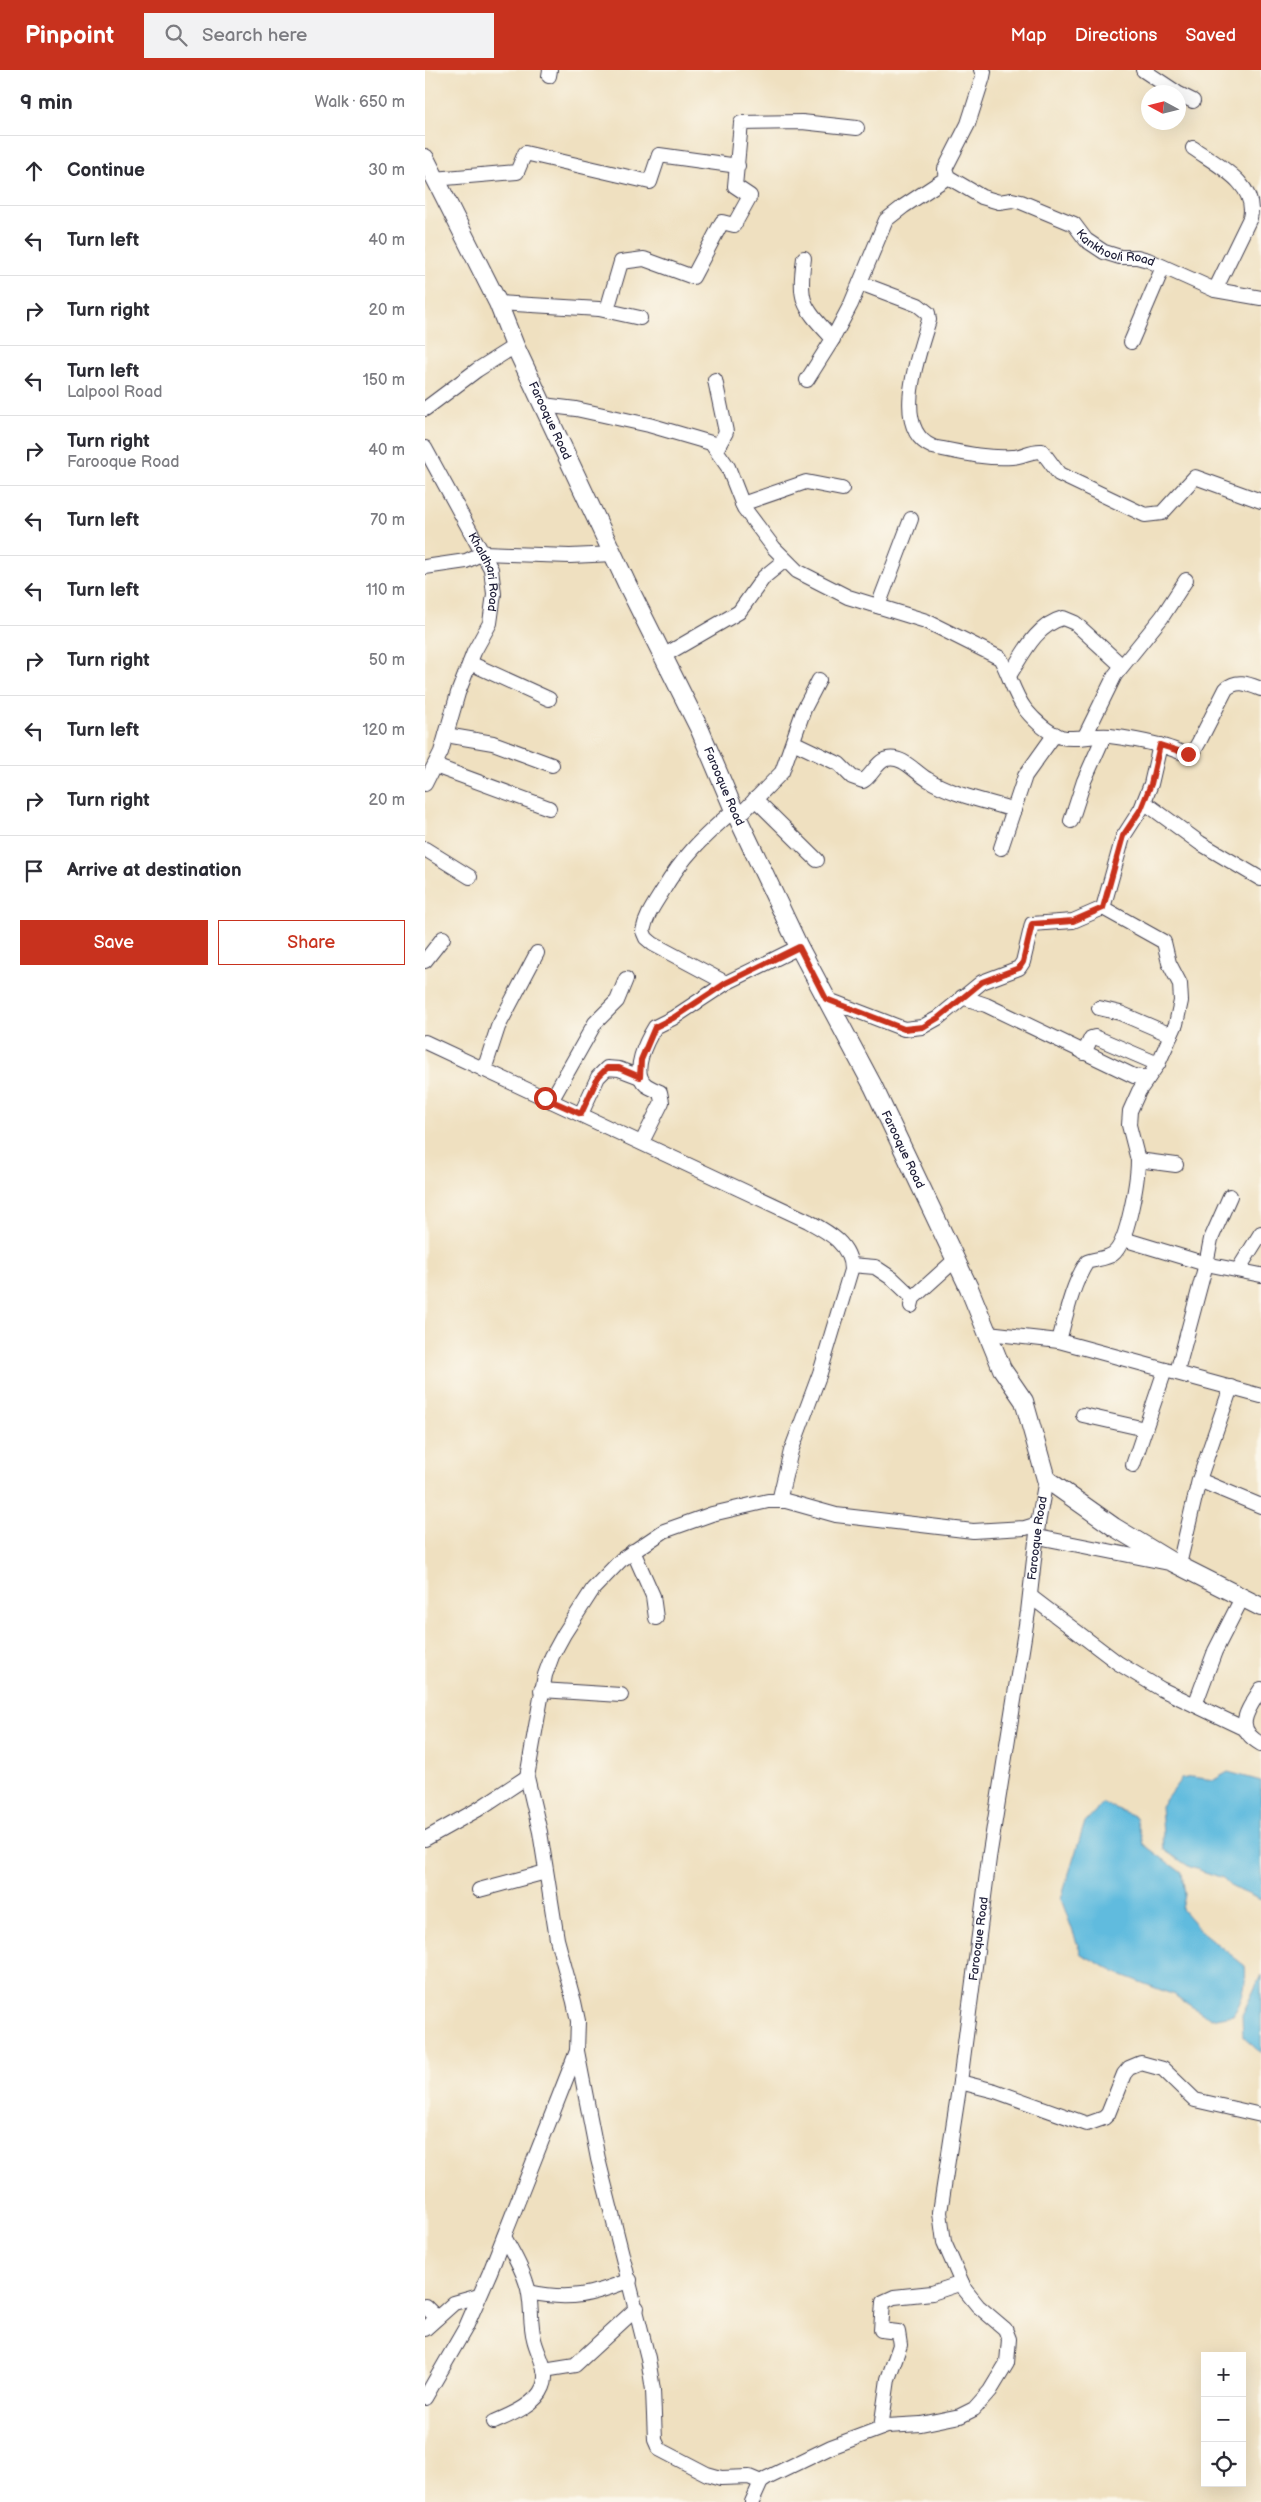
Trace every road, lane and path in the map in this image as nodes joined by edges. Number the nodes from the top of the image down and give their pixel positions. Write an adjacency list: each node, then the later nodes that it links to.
1 (981, 70): 10 (street)
2 (1143, 70): 3 (street)
3 (1165, 85)
4 (1186, 98): 5 (street)
5 (1193, 101)
6 (857, 128): 9 (street)
7 (1193, 148): 15 (street)
8 (425, 158): 11 (main road, Farooque Road)
9 (737, 166): 11 (street); 18 (street)
10 (948, 178): 13 (street, Kankhooli Road); 14 (street)
11 (434, 179): 17 (main road, Farooque Road)
12 (804, 258): 20 (street)
13 (1163, 267): 15 (street, Kankhooli Road); 21 (street)
14 (860, 283): 20 (street); 30 (street)
15 (1215, 290): 16 (street, Kankhooli Road)
16 (1261, 298)
17 (499, 303): 18 (street); 22 (main road, Farooque Road)
18 (607, 310): 19 (street)
19 (640, 318)
20 (833, 339): 24 (street)
21 (1131, 342)
22 (515, 346): 25 (main road, Farooque Road); 26 (street)
23 (715, 380): 28 (street)
24 (807, 380)
25 (543, 406): 28 (street); 34 (main road, Farooque Road)
26 (425, 410)
27 (425, 448): 33 (street, Khaldhari Road)
28 (716, 450): 31 (street)
29 (842, 488): 31 (street)
30 (1261, 501)
31 (742, 504): 35 (street)
32 (911, 519): 38 (street)
33 (483, 553): 34 (street); 36 (street); 40 (street, Khaldhari Road)
34 (613, 554): 39 (main road, Farooque Road)
35 (785, 560): 38 (street); 39 (street)
36 (425, 567)
37 (1185, 580): 41 (street)
38 (878, 606): 42 (street)
39 (663, 656): 59 (main road, Farooque Road)
40 (470, 663): 45 (street); 47 (street, Khaldhari Road)
41 (1121, 665): 42 (street); 48 (street)
42 (1009, 676): 46 (street)
43 (819, 680): 50 (street)
44 (1261, 689): 51 (street)
45 (549, 699)
46 (1055, 734): 48 (street); 58 (street)
47 (446, 736): 52 (street); 53 (street, Khaldhari Road)
48 (1085, 736): 49 (street)
49 (1104, 736): 51 (street); 60 (street)
50 (793, 742): 55 (street); 58 (street)
51 (1160, 745): 56 (street)
52 (551, 765)
53 (435, 766): 54 (street, Khaldhari Road); 57 (street)
54 (425, 784)
55 (755, 799): 59 (street); 63 (street)
56 (1144, 802): 65 (street); 66 (street)
57 (549, 808)
58 (1014, 810): 61 (street)
59 (736, 814): 68 (main road, Farooque Road); 72 (street)
60 (1071, 821)
61 (1001, 848)
62 (425, 849): 64 (street)
63 (817, 860)
64 (470, 877)
65 (1261, 878)
66 (1103, 908): 73 (street); 76 (street)
67 (443, 938): 70 (street)
68 (799, 947): 72 (street); 74 (main road, Farooque Road)
69 (537, 954): 80 (street)
70 (425, 961)
71 (626, 979): 83 (street)
72 (726, 983): 81 (street)
73 (962, 997): 74 (street); 78 (street)
74 (826, 999): 91 (main road, Farooque Road)
75 (1099, 1008): 76 (street)
76 (1171, 1035): 79 (street)
77 (425, 1042): 80 (street)
78 (1084, 1053): 79 (street); 82 (street)
79 (1157, 1064): 82 (street)
80 (484, 1070): 83 (street)
81 (640, 1077): 84 (street); 85 (street)
82 (1148, 1078): 86 (street)
83 (551, 1101): 84 (street)
84 (581, 1114): 85 (street)
85 (641, 1142): 93 (street)
86 (1138, 1160): 87 (street); 90 (street)
87 (1176, 1165)
88 (1230, 1196): 92 (street)
89 (1261, 1233): 94 (street)
90 (1123, 1239): 92 (street); 97 (street)
91 (955, 1260): 93 (street); 96 (main road, Farooque Road)
92 (1206, 1264): 94 (street); 98 (street)
93 (851, 1265): 106 (street)
94 (1239, 1270): 95 (street)
95 (1261, 1275)
96 (988, 1333): 97 (street); 104 (main road, Farooque Road)
97 (1059, 1341): 98 (street)
98 (1171, 1371): 99 (street); 102 (street)
99 (1231, 1387): 100 (street); 105 (street)
100 (1261, 1396)
101 (1083, 1415): 102 (street)
102 (1145, 1429): 103 (street)
103 (1133, 1465)
104 (1046, 1479): 108 (street, Farooque Road); 110 (main road)
105 (1199, 1480): 107 (street); 110 (street)
106 (779, 1500): 108 (street); 109 (street)
107 (1261, 1506)
108 (1038, 1531): 110 (street); 111 (street, Farooque Road)
109 (633, 1551): 114 (street); 116 (street)
110 (1179, 1565): 112 (main road)
111 (1030, 1596): 118 (street); 126 (street, Farooque Road)
112 (1242, 1598): 113 (main road); 118 (street)
113 (1261, 1607)
114 (657, 1618)
115 (1261, 1689): 119 (street)
116 (541, 1690): 117 (street); 121 (street)
117 (621, 1695)
118 (1195, 1706): 119 (street)
119 (1245, 1729): 120 (street)
120 (1261, 1744)
121 (527, 1777): 122 (street); 123 (street)
122 (425, 1839)
123 (546, 1872): 124 (street); 125 (street)
124 (479, 1890)
125 (577, 2051): 128 (street); 129 (street)
126 (961, 2082): 127 (street); 130 (street, Farooque Road)
127 (1261, 2115)
128 (504, 2237): 131 (street); 132 (street)
129 (630, 2280): 131 (street); 134 (street)
130 (962, 2283): 140 (street); 140 (street, Farooque Road)
131 (529, 2292): 137 (street)
132 (479, 2296): 135 (street); 138 (street)
133 (425, 2306): 135 (street)
134 (637, 2308): 137 (street); 141 (street)
135 (437, 2318): 136 (street)
136 (425, 2330)
137 (544, 2370): 139 (street)
138 (425, 2398)
139 (493, 2422)
140 (881, 2428): 141 (street, Farooque Road)
141 (761, 2482): 142 (street)
142 (752, 2502)

